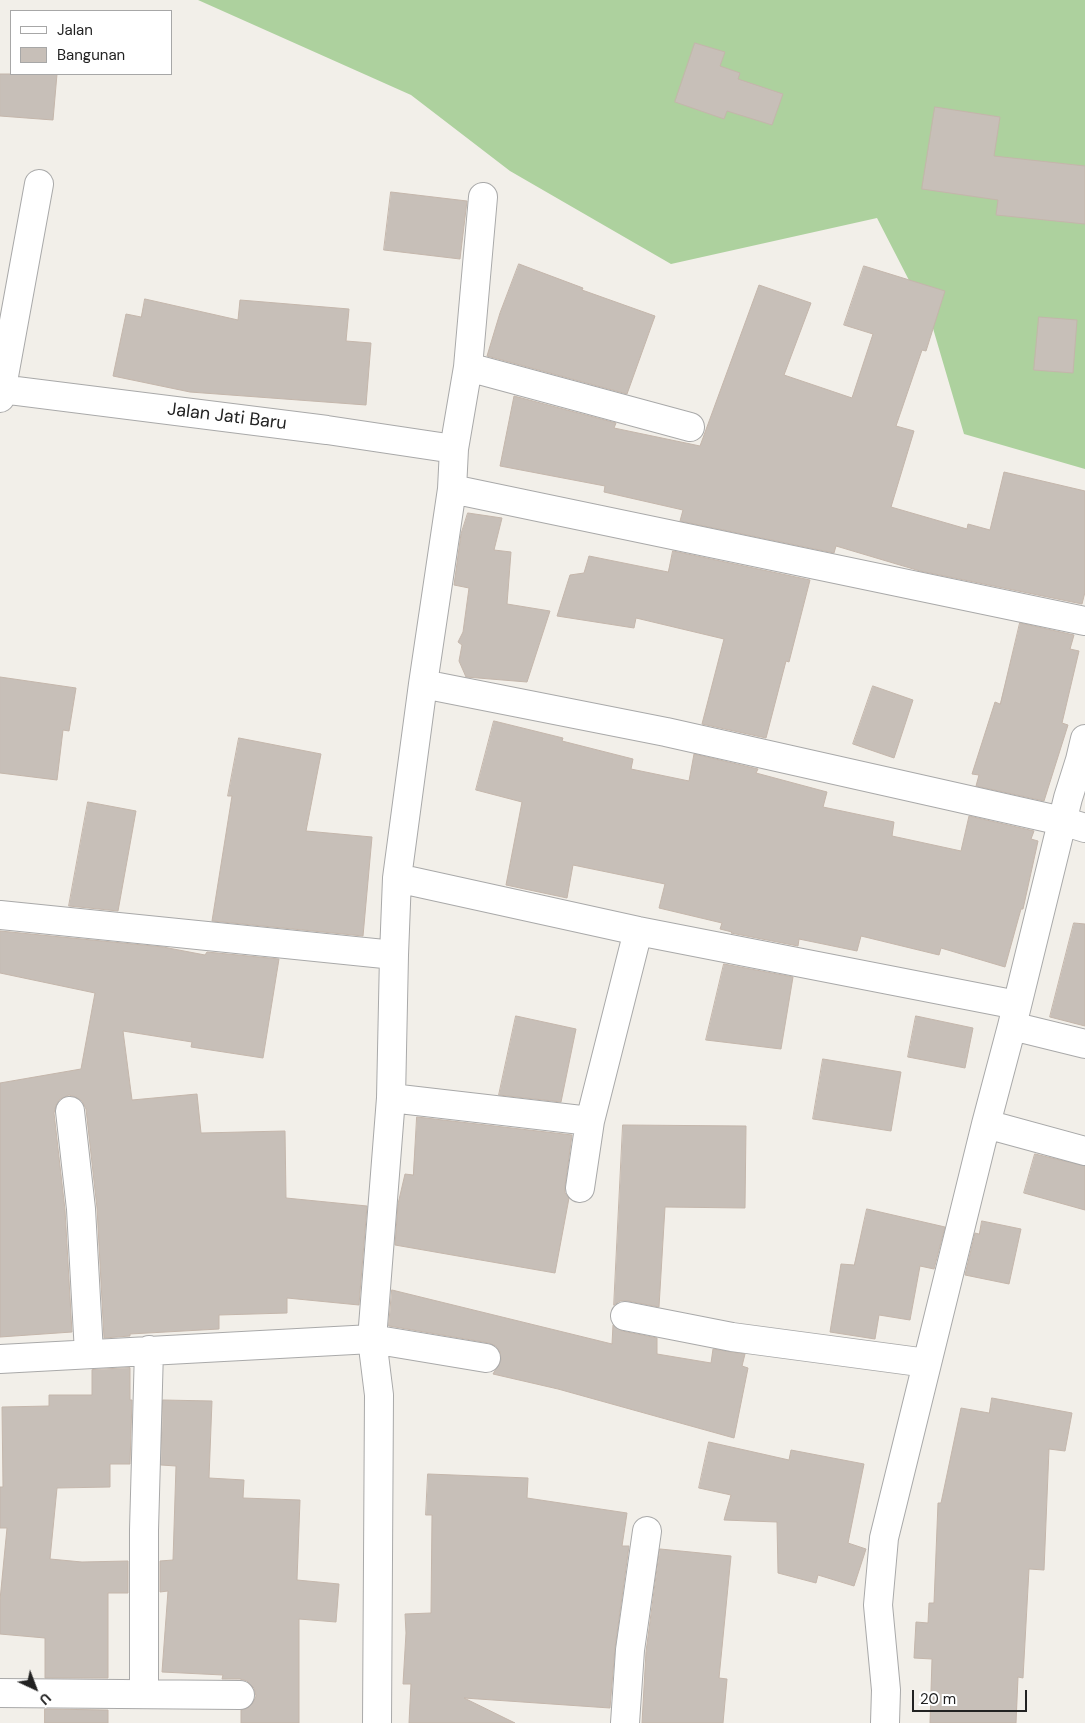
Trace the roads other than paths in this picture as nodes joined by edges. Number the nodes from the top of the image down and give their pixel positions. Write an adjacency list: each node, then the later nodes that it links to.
1 (39, 184): 4 (street)
2 (483, 197): 3 (street)
3 (468, 368): 5 (street); 6 (street)
4 (0, 392): 6 (street, Jalan Jati Baru)
5 (690, 427)
6 (454, 449): 7 (street)
7 (452, 489): 8 (street); 9 (street)
8 (1085, 621)
9 (423, 684): 11 (street); 12 (street)
10 (1085, 739): 11 (street)
11 (1074, 825): 16 (street)
12 (397, 878): 14 (street); 15 (street)
13 (0, 914): 15 (street)
14 (638, 931): 16 (street); 20 (street)
15 (394, 955): 18 (street)
16 (1015, 1016): 17 (street); 21 (street)
17 (1085, 1044)
18 (391, 1098): 20 (street); 25 (street)
19 (70, 1111): 27 (street)
20 (590, 1122): 23 (street)
21 (986, 1124): 22 (street); 30 (street)
22 (1085, 1151)
23 (580, 1188)
24 (625, 1316): 30 (street)
25 (372, 1339): 26 (street); 28 (street); 35 (street)
26 (149, 1350): 27 (street); 33 (street)
27 (89, 1353): 29 (street)
28 (486, 1358)
29 (0, 1359)
30 (927, 1363): 37 (street)
31 (647, 1531): 36 (street)
32 (0, 1693): 33 (street)
33 (144, 1694): 34 (street)
34 (240, 1695)
35 (377, 1723)
36 (625, 1723)
37 (885, 1723)

